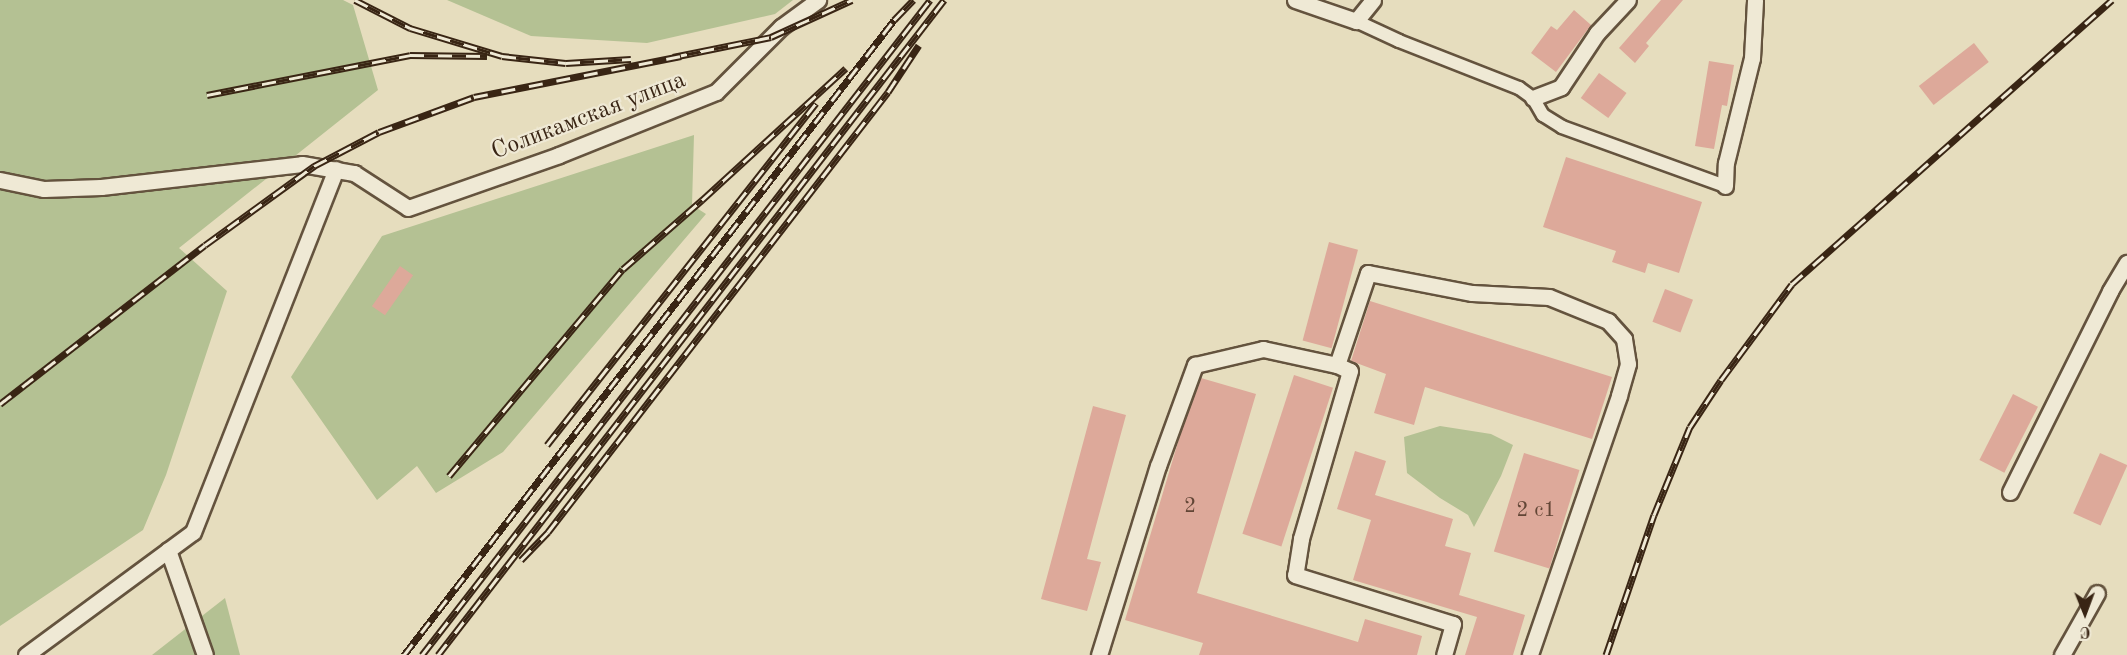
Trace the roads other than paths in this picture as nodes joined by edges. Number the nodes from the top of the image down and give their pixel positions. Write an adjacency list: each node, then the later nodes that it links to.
1 (818, 0): 8 (street, Соликамская улица)
2 (1295, 0): 6 (street)
3 (1373, 0): 6 (street)
4 (1628, 0): 7 (street)
5 (1755, 0): 10 (street)
6 (1356, 21): 7 (street)
7 (1533, 98): 10 (street)
8 (336, 170): 9 (street); 14 (street)
9 (0, 180)
10 (1725, 186)
11 (2127, 263): 13 (street)
12 (1337, 365): 18 (street); 19 (street); 20 (street)
13 (2010, 492)
14 (168, 550): 16 (street); 17 (street)
15 (2097, 593): 21 (street)
16 (26, 655)
17 (205, 655)
18 (1099, 655)
19 (1444, 655)
20 (1530, 655)
21 (2062, 655)

